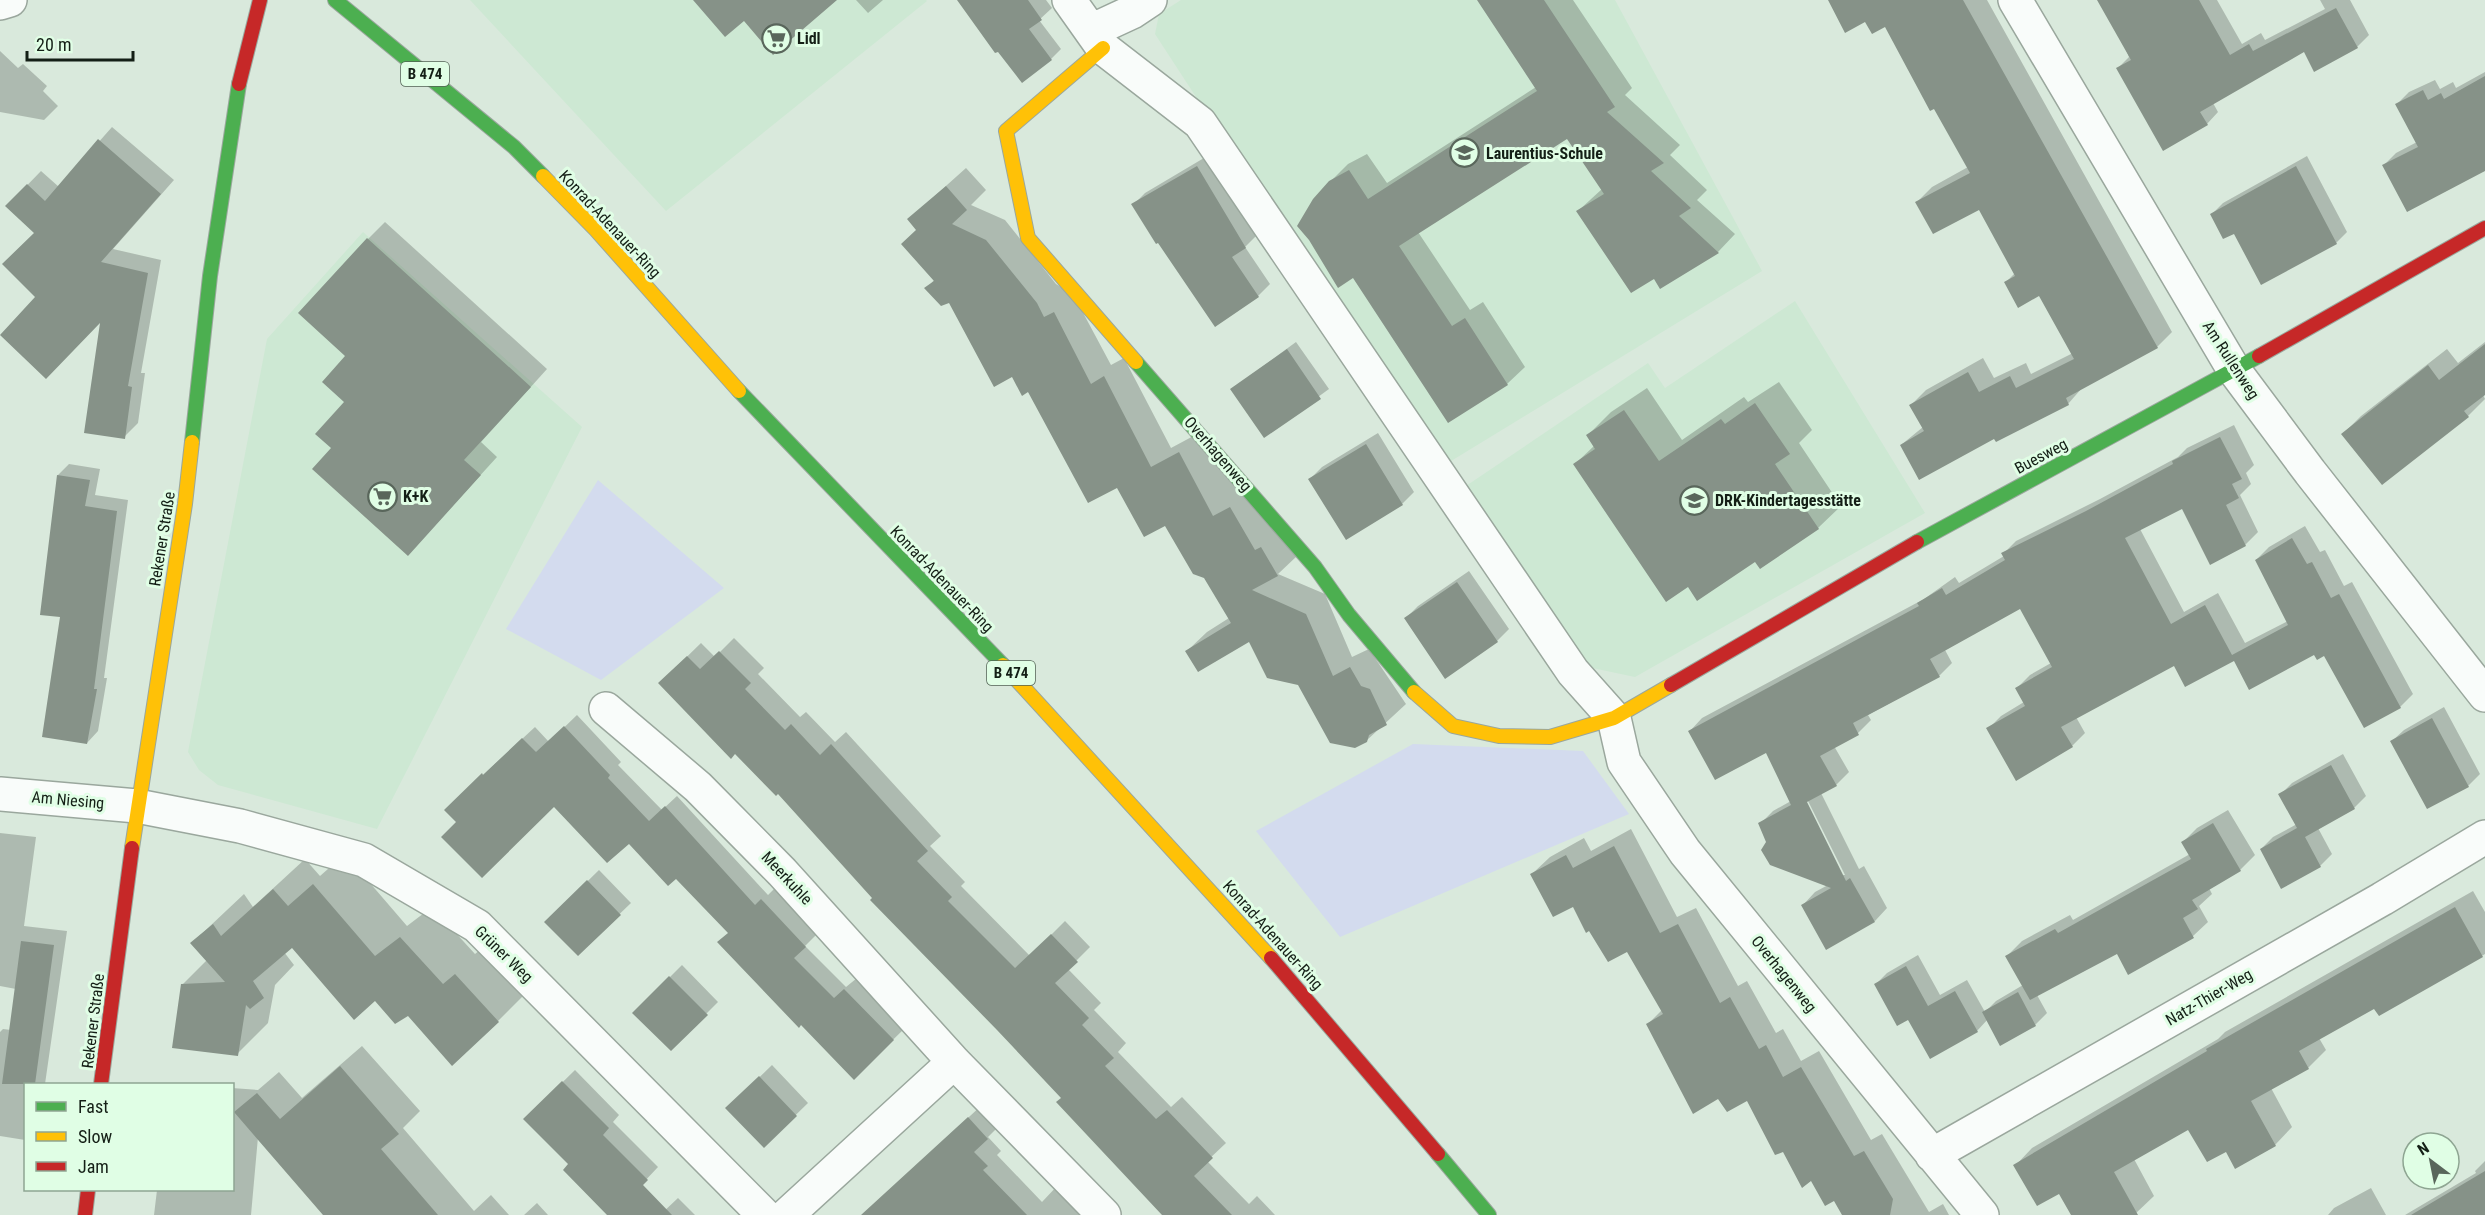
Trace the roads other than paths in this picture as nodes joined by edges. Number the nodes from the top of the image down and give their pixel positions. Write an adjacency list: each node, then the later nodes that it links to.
1 (10, 0): 7 (street)
2 (260, 0): 15 (street, Rekener Straße)
3 (335, 0): 25 (street, Konrad-Adenauer-Ring / B 474)
4 (1069, 0): 8 (street, Overhagenweg)
5 (1150, 0): 8 (street)
6 (2015, 0): 10 (street, Am Rullenweg)
7 (0, 3)
8 (1097, 39): 13 (street, Overhagenweg); 13 (street, Overhagenweg)
9 (2485, 228): 10 (street, Buesweg)
10 (2234, 370): 11 (street, Am Rullenweg); 13 (street, Buesweg)
11 (2485, 695)
12 (606, 709): 17 (street, Meerkuhle)
13 (1614, 718): 19 (street, Overhagenweg)
14 (0, 794): 15 (street, Am Niesing)
15 (137, 806): 18 (street, Rekener Straße); 22 (street, Grüner Weg)
16 (2485, 837): 19 (street, Natz-Thier-Weg)
17 (954, 1062): 23 (street); 24 (street, Meerkuhle)
18 (101, 1083)
19 (1932, 1155): 26 (street, Overhagenweg)
20 (88, 1191): 21 (street)
21 (85, 1215)
22 (764, 1215)
23 (787, 1215)
24 (1104, 1215)
25 (1490, 1215)
26 (1982, 1215)

